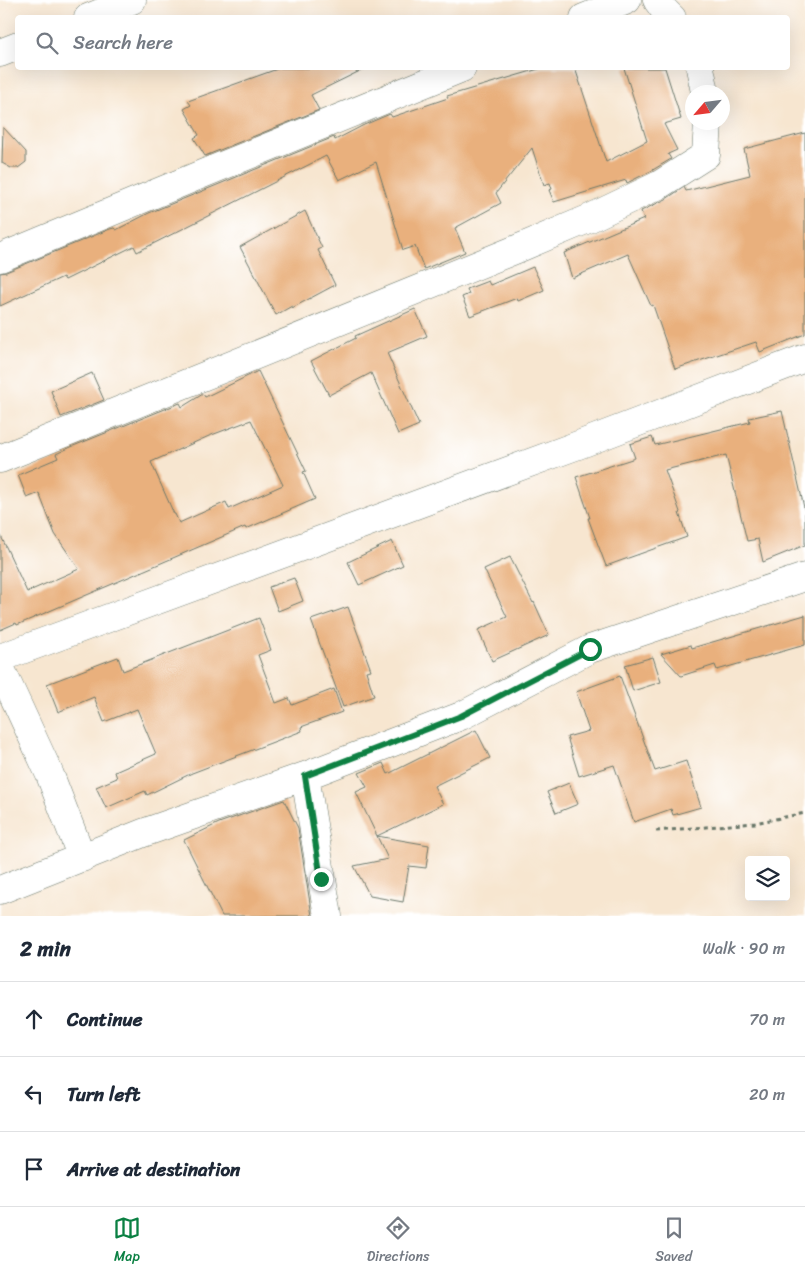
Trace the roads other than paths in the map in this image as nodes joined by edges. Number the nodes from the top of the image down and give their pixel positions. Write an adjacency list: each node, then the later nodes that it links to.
1 (132, 0): 4 (street)
2 (627, 0): 5 (street)
3 (657, 0): 6 (street)
4 (95, 15)
5 (591, 15)
6 (669, 15)
7 (15, 47): 8 (street)
8 (0, 53)
9 (457, 70): 13 (street)
10 (700, 70): 11 (street)
11 (704, 85)
12 (708, 130): 15 (street)
13 (0, 258)
14 (805, 358): 17 (street)
15 (0, 459)
16 (805, 577): 19 (street)
17 (0, 658)
18 (0, 667): 20 (street)
19 (305, 776): 20 (street); 22 (street)
20 (82, 858): 21 (street)
21 (0, 890)
22 (328, 916)

